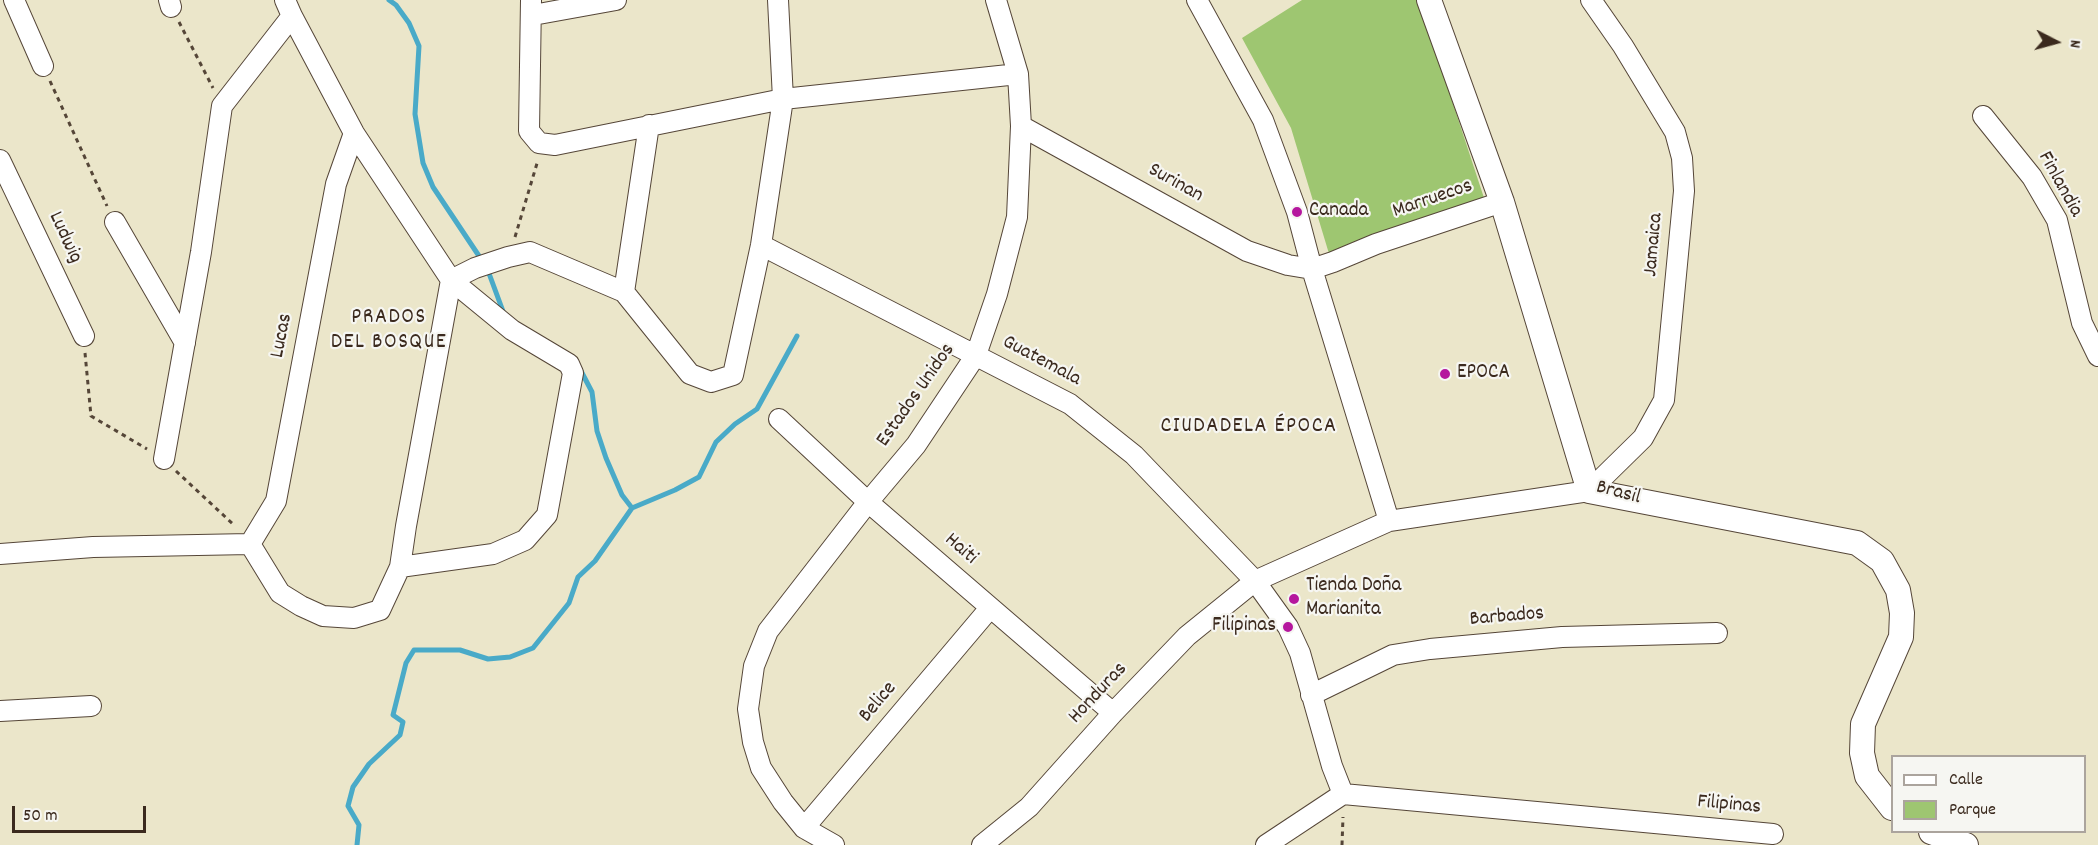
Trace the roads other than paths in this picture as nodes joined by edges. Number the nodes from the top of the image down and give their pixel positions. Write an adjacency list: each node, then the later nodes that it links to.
1 (14, 0): 10 (street)
2 (616, 0): 9 (street)
3 (778, 0): 12 (street)
4 (996, 0): 11 (street, Estados Unidos)
5 (1197, 0): 21 (street)
6 (1429, 0): 18 (street, Brasil)
7 (1591, 0): 30 (street, Jamaica)
8 (289, 8): 16 (street); 25 (street)
9 (532, 8): 14 (street)
10 (43, 66)
11 (1018, 74): 12 (street); 15 (street, Estados Unidos)
12 (783, 99): 14 (street); 20 (street)
13 (1983, 116): 27 (street, Finlandia)
14 (649, 125): 23 (street)
15 (1021, 126): 21 (street, Surinan); 26 (street, Estados Unidos)
16 (354, 133): 22 (street); 33 (street, Lucas)
17 (0, 160): 24 (street, Ludwig)
18 (1502, 202): 21 (street, Marruecos); 30 (street, Brasil)
19 (115, 222): 25 (street)
20 (761, 245): 23 (street); 26 (street, Guatemala)
21 (1312, 269): 32 (street)
22 (451, 280): 23 (street); 35 (street); 35 (street)
23 (624, 292)
24 (84, 336)
25 (185, 343): 29 (street)
26 (976, 355): 31 (street, Estados Unidos); 36 (street, Guatemala)
27 (2098, 356)
28 (779, 418): 31 (street, Haiti)
29 (164, 459)
30 (1589, 491): 32 (street, Honduras); 44 (street, Brasil)
31 (868, 502): 37 (street, Haiti); 45 (street, Estados Unidos)
32 (1389, 521): 36 (street, Honduras)
33 (250, 544): 34 (street); 35 (street)
34 (0, 554)
35 (400, 567)
36 (1255, 580): 39 (street, Guatemala); 42 (street, Honduras)
37 (990, 608): 42 (street, Haiti); 45 (street, Belice)
38 (1717, 633): 39 (street, Barbados)
39 (1311, 695): 43 (street, Guatemala)
40 (91, 706): 41 (street)
41 (0, 711)
42 (1113, 713): 49 (street, Honduras)
43 (1343, 794): 47 (street, Filipinas); 50 (street)
44 (1891, 805)
45 (804, 828): 48 (street)
46 (1936, 833): 51 (street)
47 (1773, 834)
48 (834, 845)
49 (982, 845)
50 (1266, 845)
51 (1966, 845)

